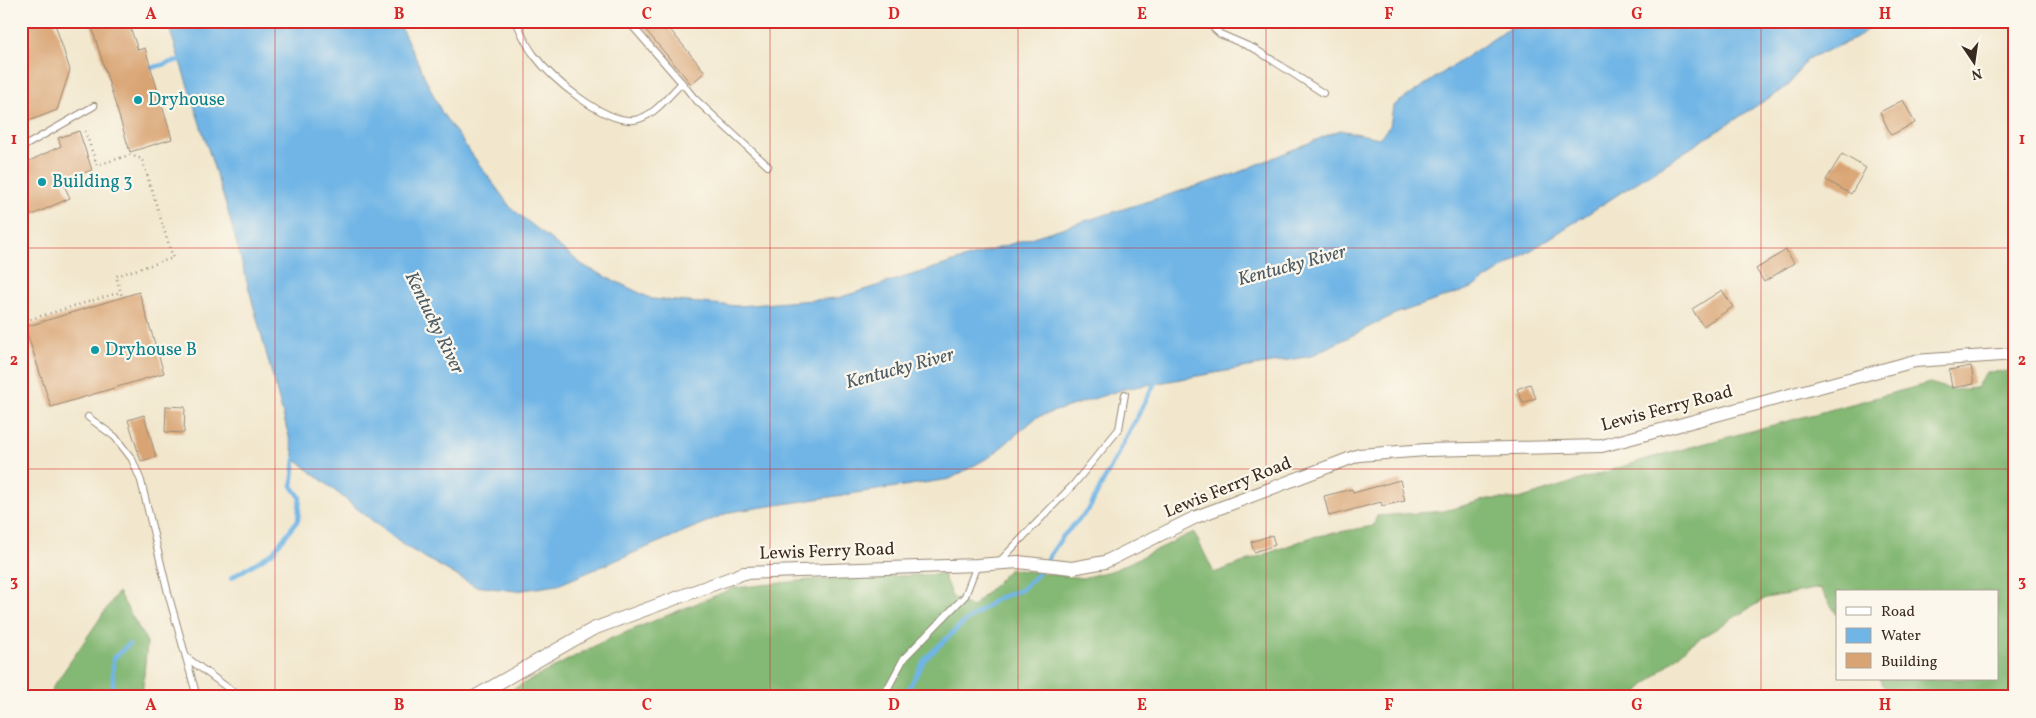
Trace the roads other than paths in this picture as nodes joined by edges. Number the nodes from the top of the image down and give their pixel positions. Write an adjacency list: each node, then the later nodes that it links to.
1 (516, 21): 4 (lane)
2 (628, 21): 4 (lane)
3 (1206, 21): 5 (lane)
4 (682, 83): 8 (lane)
5 (1323, 93)
6 (94, 106): 7 (lane)
7 (21, 148)
8 (768, 166)
9 (2015, 354): 12 (street, Lewis Ferry Road)
10 (1125, 394): 12 (lane)
11 (88, 417): 14 (lane)
12 (997, 564): 13 (street, Lewis Ferry Road)
13 (977, 565): 17 (street, Lewis Ferry Road); 18 (lane)
14 (186, 657): 15 (lane); 16 (lane)
15 (197, 697)
16 (240, 697)
17 (474, 697)
18 (883, 697)

